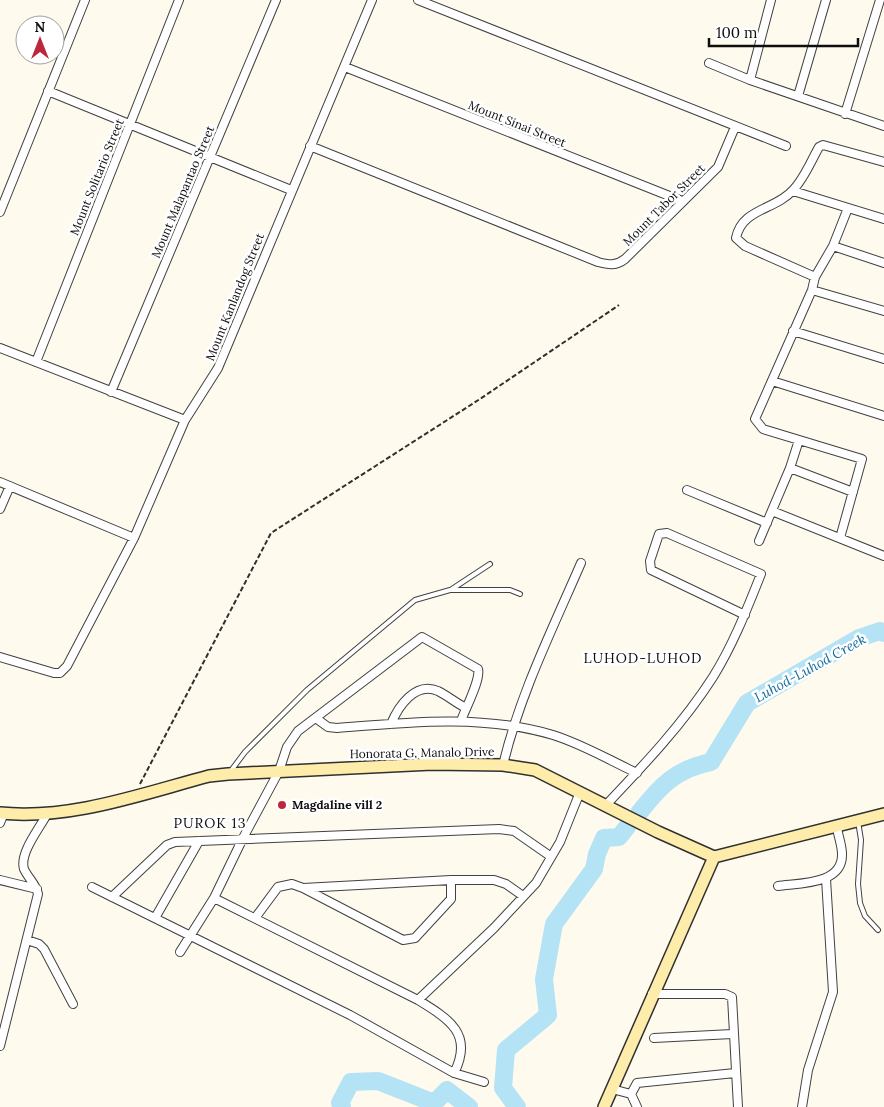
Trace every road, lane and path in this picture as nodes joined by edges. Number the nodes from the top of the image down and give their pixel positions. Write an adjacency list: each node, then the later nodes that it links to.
1 (85, 0): 12 (street)
2 (179, 0): 15 (street, Mount Solitario Street)
3 (276, 0): 20 (street, Mount Malapantao Street)
4 (372, 0): 10 (street, Mount Kanlandog Street)
5 (418, 0): 17 (street)
6 (771, 0): 11 (street)
7 (826, 0): 13 (street)
8 (880, 0): 14 (street)
9 (709, 63): 11 (street)
10 (344, 67): 18 (street, Mount Kanlandog Street); 24 (street, Mount Sinai Street)
11 (750, 80): 13 (street)
12 (48, 91): 15 (street); 26 (street)
13 (798, 96): 14 (street)
14 (845, 114): 16 (street)
15 (130, 125): 20 (street); 37 (street, Mount Solitario Street)
16 (884, 126)
17 (735, 127): 19 (street); 24 (street, Mount Tabor Street)
18 (310, 146): 22 (street, Mount Kanlandog Street); 24 (street, Mount Tabor Street)
19 (786, 146)
20 (209, 157): 22 (street); 39 (street, Mount Malapantao Street)
21 (884, 162): 23 (street)
22 (291, 190): 41 (street, Mount Kanlandog Street)
23 (793, 191): 25 (street); 30 (street)
24 (682, 201)
25 (848, 208): 27 (street); 28 (street)
26 (0, 212)
27 (884, 219)
28 (833, 246): 29 (street); 30 (street)
29 (884, 263)
30 (815, 277): 31 (street)
31 (812, 290): 33 (street); 34 (street)
32 (619, 304): 71 (path)
33 (884, 311)
34 (793, 331): 36 (street); 38 (street)
35 (0, 348): 37 (street)
36 (884, 359)
37 (36, 362): 39 (street)
38 (772, 381): 40 (street); 42 (street)
39 (111, 392): 41 (street)
40 (884, 416)
41 (185, 420): 51 (street, Mount Kanlandog Street)
42 (799, 440): 43 (street); 47 (street)
43 (790, 468): 47 (street); 49 (street)
44 (0, 482): 45 (street)
45 (10, 486): 48 (street); 51 (street)
46 (686, 490): 50 (street)
47 (853, 492): 52 (street)
48 (0, 509)
49 (772, 511): 50 (street); 52 (street)
50 (767, 523): 53 (street)
51 (134, 538): 60 (street, Mount Kanlandog Street)
52 (840, 538): 54 (street)
53 (759, 541)
54 (884, 556)
55 (581, 563): 65 (street)
56 (490, 564): 57 (lane)
57 (450, 590): 58 (lane); 69 (lane)
58 (520, 594)
59 (745, 615): 59 (street); 68 (street)
60 (0, 657)
61 (466, 708): 62 (street); 63 (street); 64 (street)
62 (317, 718): 64 (street); 67 (street)
63 (461, 721): 64 (street); 65 (street)
64 (391, 724)
65 (512, 726): 66 (street); 68 (street)
66 (503, 765): 67 (street, Honorata G. Manalo Drive); 70 (street, Honorata G. Manalo Drive)
67 (279, 771): 69 (street, Honorata G. Manalo Drive); 78 (street)
68 (637, 773): 72 (street)
69 (228, 774): 71 (street, Honorata G. Manalo Drive)
70 (580, 792): 72 (street, Honorata G. Manalo Drive); 80 (street)
71 (134, 795): 73 (street, Honorata G. Manalo Drive)
72 (605, 806): 81 (street, Honorata G. Manalo Drive)
73 (47, 814): 75 (street, Honorata G. Manalo Drive); 87 (street)
74 (884, 814): 76 (street)
75 (1, 816)
76 (858, 821): 77 (street); 94 (lane)
77 (837, 827): 81 (street); 82 (street)
78 (243, 838): 79 (street); 80 (street); 91 (street)
79 (199, 842): 90 (street); 92 (street)
80 (550, 856): 89 (street)
81 (714, 857): 98 (street)
82 (826, 879): 85 (street); 112 (street)
83 (0, 880): 87 (street)
84 (451, 880): 88 (street); 88 (street); 89 (street)
85 (778, 886)
86 (92, 887): 90 (street)
87 (37, 888): 96 (street)
88 (303, 888): 93 (street)
89 (523, 896): 99 (street)
90 (112, 897): 92 (street)
91 (214, 898): 93 (street); 95 (street)
92 (155, 918): 95 (street)
93 (255, 918): 99 (street)
94 (878, 930)
95 (189, 935): 97 (street); 104 (street)
96 (27, 940): 100 (street); 103 (street)
97 (180, 952)
98 (652, 994): 101 (street); 107 (street)
99 (418, 1000): 104 (street)
100 (73, 1004)
101 (732, 1034): 102 (street); 105 (street)
102 (654, 1038)
103 (0, 1046)
104 (454, 1073): 106 (street)
105 (734, 1074): 108 (street); 111 (street)
106 (484, 1082)
107 (612, 1089): 108 (street); 109 (street)
108 (631, 1094): 110 (street)
109 (604, 1107)
110 (637, 1107)
111 (738, 1107)
112 (802, 1107)

